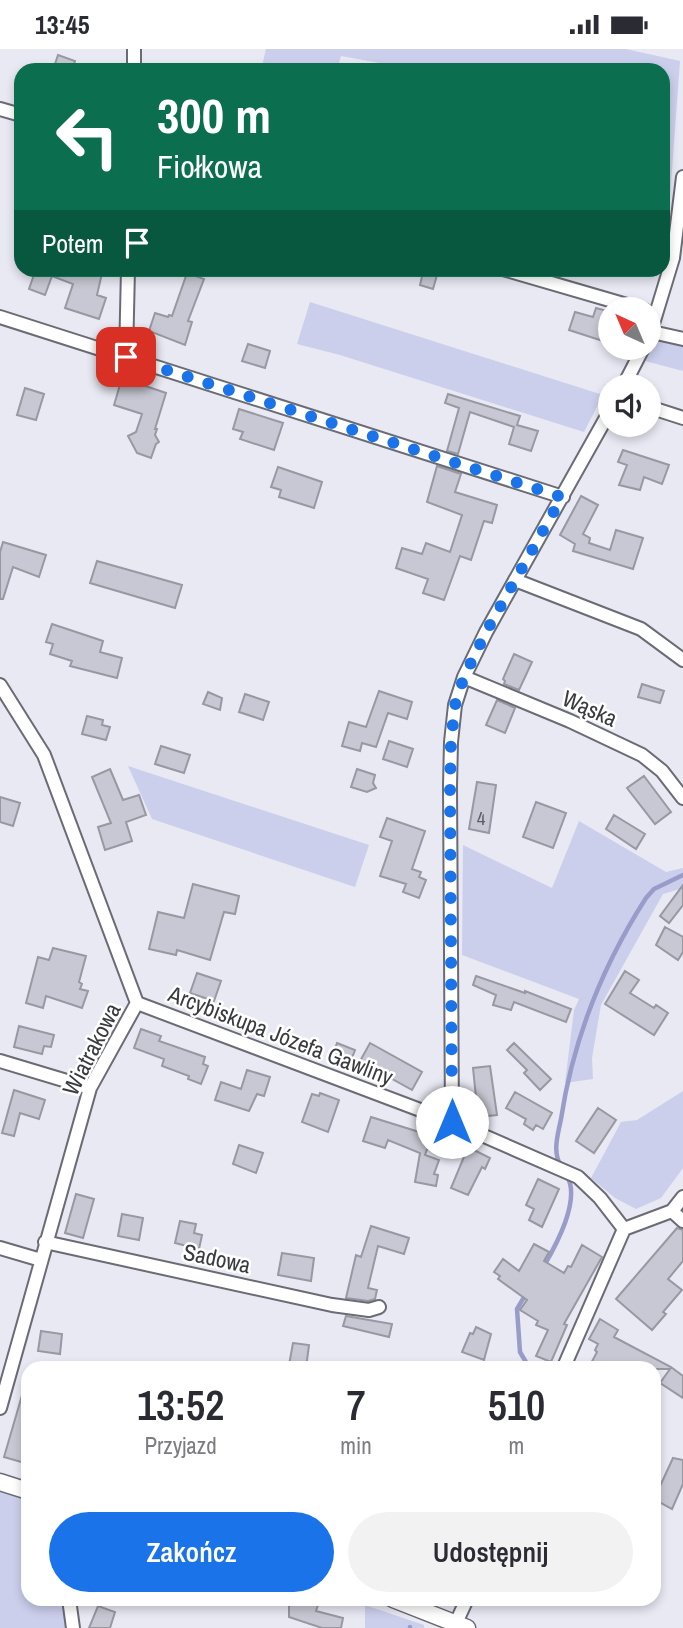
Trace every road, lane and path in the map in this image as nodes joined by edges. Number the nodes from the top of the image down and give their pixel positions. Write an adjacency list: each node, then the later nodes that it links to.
1 (683, 177): 2 (street)
2 (670, 266)
3 (128, 277): 11 (street)
4 (531, 277): 6 (street)
5 (666, 277): 7 (street)
6 (599, 297)
7 (659, 297)
8 (0, 317): 11 (street)
9 (662, 336): 10 (street)
10 (683, 339)
11 (126, 357): 15 (street)
12 (661, 411): 13 (street)
13 (683, 418)
14 (598, 432): 15 (street)
15 (562, 497): 16 (street)
16 (515, 580): 17 (street); 18 (street)
17 (683, 660)
18 (464, 677): 20 (street, Wąska); 24 (street)
19 (0, 685): 21 (street, Wiatrakowa)
20 (683, 798)
21 (137, 1003): 23 (street, Wiatrakowa); 24 (street, Arcybiskupa Józefa Gawliny)
22 (0, 1061): 23 (street)
23 (90, 1088): 29 (street, Wiatrakowa)
24 (452, 1122): 28 (street, Arcybiskupa Józefa Gawliny)
25 (683, 1196): 26 (street)
26 (672, 1211): 27 (street); 28 (street)
27 (683, 1221)
28 (624, 1229): 33 (street)
29 (45, 1242): 31 (street, Wiatrakowa); 32 (street, Sadowa)
30 (0, 1248): 31 (street)
31 (41, 1259): 34 (street, Wiatrakowa)
32 (379, 1307)
33 (566, 1361)
34 (0, 1408)
35 (0, 1482): 36 (street)
36 (21, 1489)
37 (70, 1606): 41 (street)
38 (411, 1606): 40 (street)
39 (466, 1606): 40 (street)
40 (462, 1626)
41 (73, 1628)

